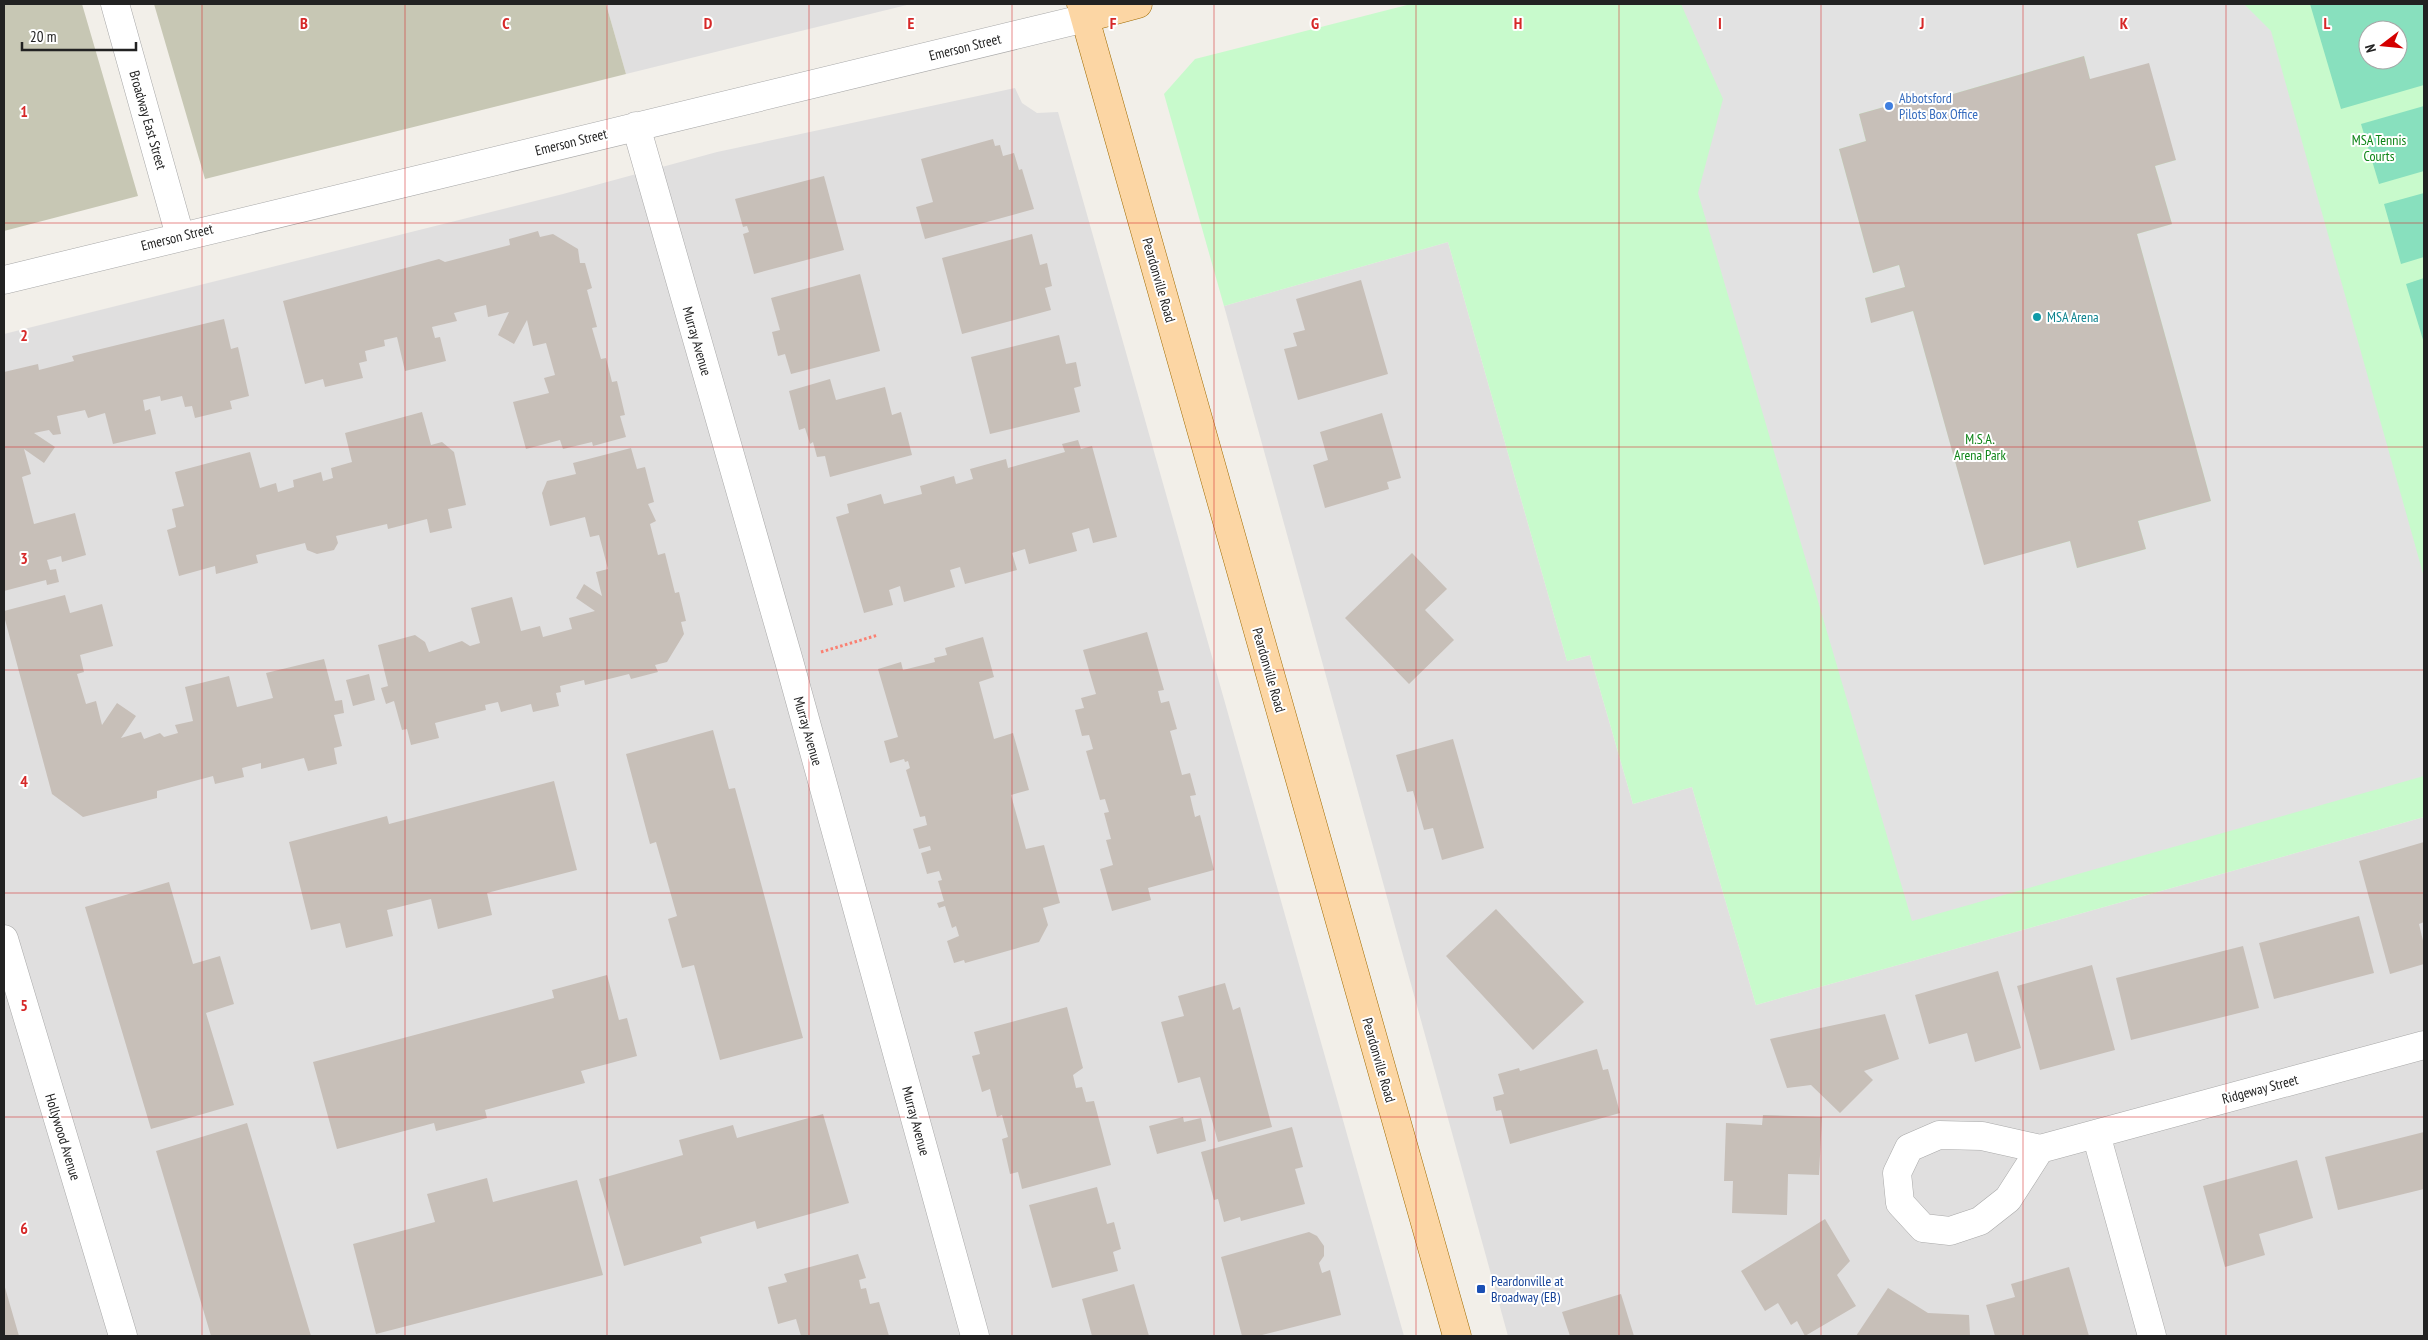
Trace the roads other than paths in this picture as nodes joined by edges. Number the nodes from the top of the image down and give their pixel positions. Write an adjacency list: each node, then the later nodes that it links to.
1 (115, 4): 5 (street, Broadway East Street)
2 (1138, 4): 3 (main road, Emerson Street)
3 (1084, 11): 4 (street, Emerson Street); 13 (main road, Peardonville Road)
4 (636, 126): 5 (street, Emerson Street); 12 (street, Murray Avenue)
5 (180, 236): 6 (street, Emerson Street)
6 (4, 280)
7 (4, 938): 11 (street, Hollywood Avenue)
8 (2424, 1045): 9 (street, Ridgeway Street)
9 (2096, 1134): 10 (street, Ridgeway Street); 14 (street)
10 (2040, 1149): 10 (street, Ridgeway Street)
11 (123, 1336)
12 (975, 1336)
13 (1457, 1336)
14 (2152, 1336)

